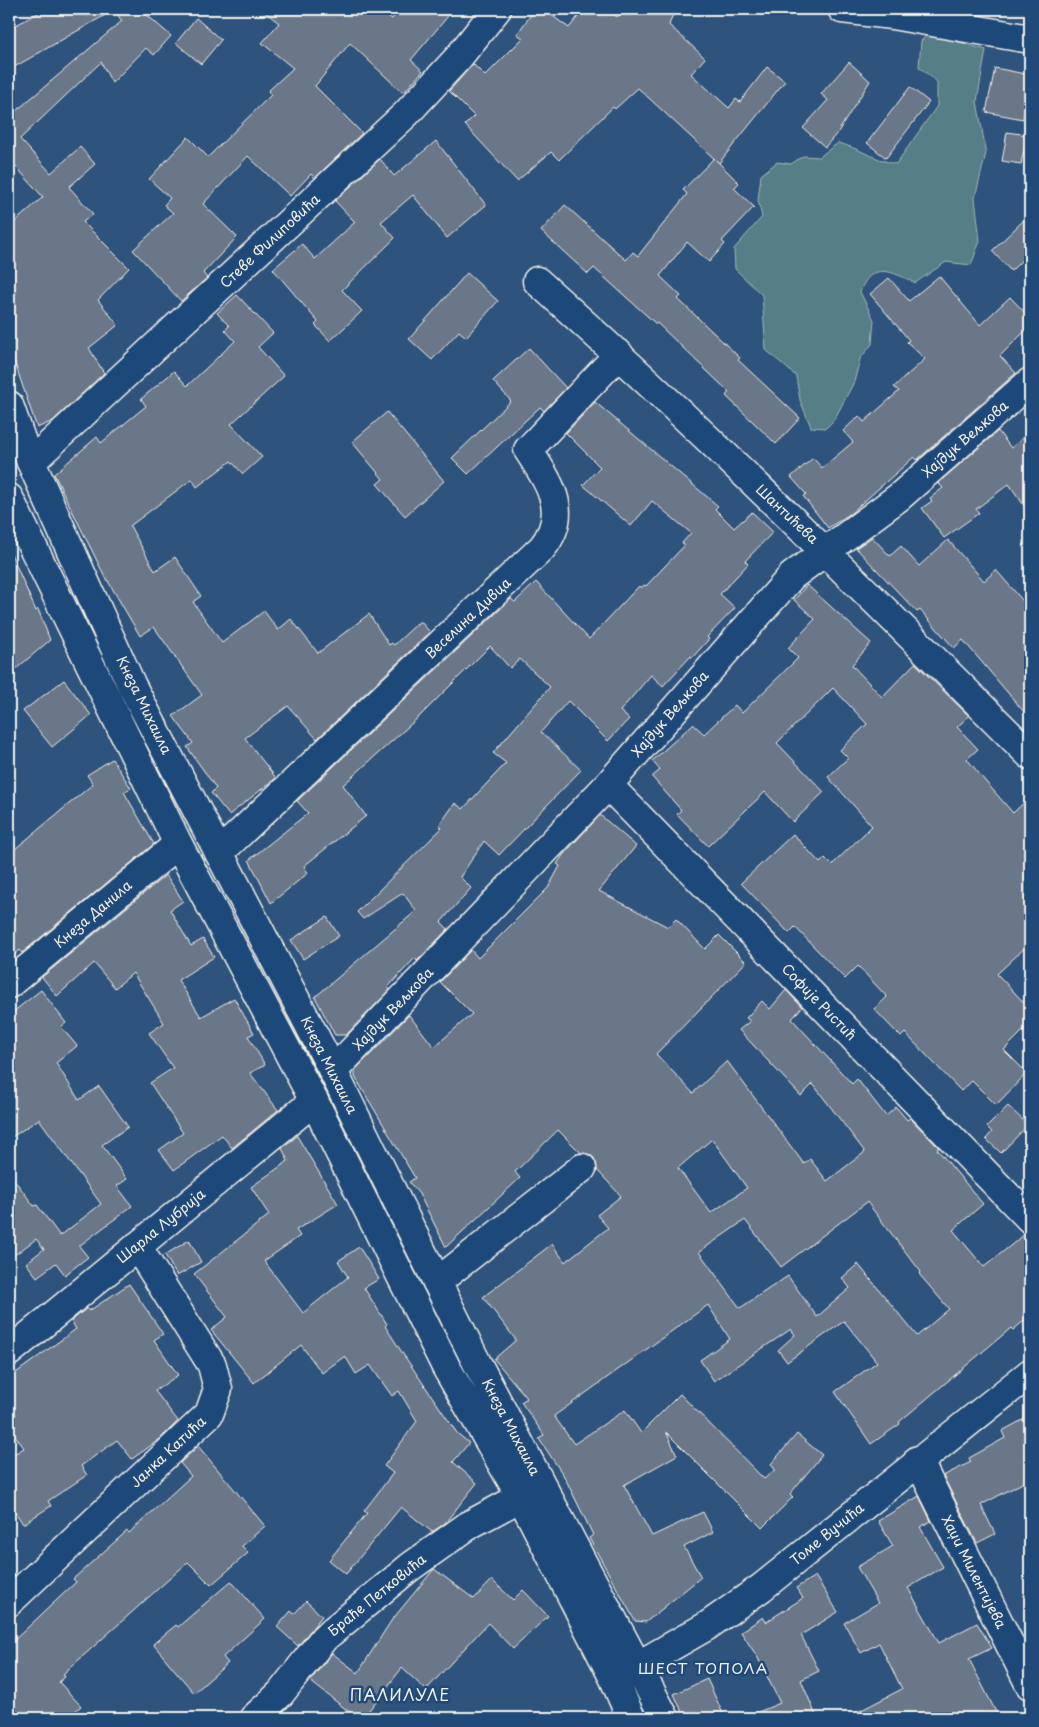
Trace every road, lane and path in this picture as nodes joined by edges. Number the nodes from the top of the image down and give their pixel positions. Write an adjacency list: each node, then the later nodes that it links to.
1 (497, 9): 8 (street, Стеве Филиповића)
2 (842, 9): 3 (street)
3 (1030, 39)
4 (537, 281): 5 (street, Шантићева)
5 (619, 354): 10 (street, Шантићева); 14 (street, Веселина Дивца)
6 (1030, 382): 10 (street, Хајдук Вељкова)
7 (9, 405): 8 (street, Кнеза Михаила)
8 (30, 462): 14 (street, Кнеза Михаила)
9 (9, 498): 13 (street, Кнеза Михаила)
10 (825, 550): 11 (street, Шантићева); 12 (street, Хајдук Вељкова)
11 (1030, 755)
12 (608, 785): 16 (street, Хајдук Вељкова); 19 (street, Софије Ристић)
13 (178, 844): 15 (street, Кнеза Данила); 17 (street, Кнеза Михаила)
14 (219, 853): 16 (street, Кнеза Михаила)
15 (9, 984)
16 (333, 1071): 21 (street, Кнеза Михаила)
17 (314, 1101): 20 (street, Шарла Лубрија); 25 (street, Кнеза Михаила)
18 (582, 1168): 21 (street)
19 (1030, 1219)
20 (137, 1246): 22 (street, Шарла Лубрија); 26 (street, Јанка Катића)
21 (437, 1282): 27 (street, Кнеза Михаила)
22 (9, 1352)
23 (1030, 1373): 24 (street, Томе Вучића)
24 (918, 1460): 27 (street, Томе Вучића); 29 (street, Хаџи Милентијева)
25 (521, 1497): 28 (street, Кнеза Михаила); 30 (street, Браће Петковића)
26 (9, 1602)
27 (638, 1666): 28 (street, Томе Вучића); 32 (street, Кнеза Михаила)
28 (614, 1679): 31 (street, Кнеза Михаила)
29 (1030, 1684)
30 (254, 1718)
31 (630, 1718)
32 (665, 1718)

